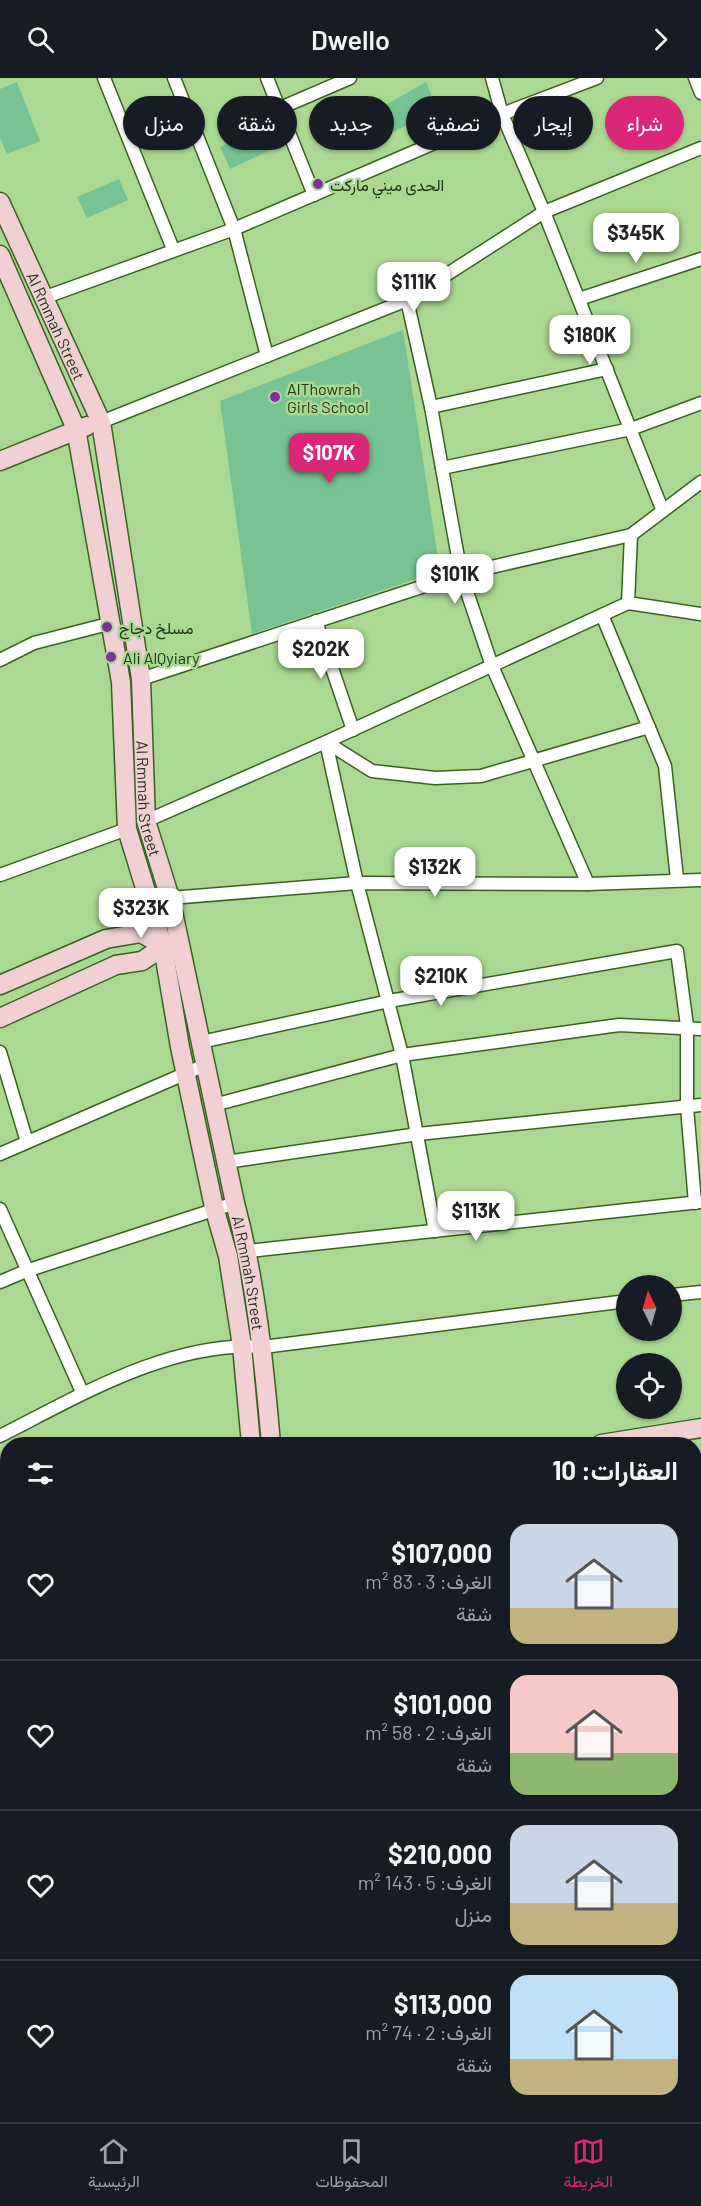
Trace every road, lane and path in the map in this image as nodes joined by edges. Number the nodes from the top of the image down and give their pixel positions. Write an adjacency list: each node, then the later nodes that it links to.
1 (104, 78): 18 (street)
2 (174, 78): 17 (street)
3 (267, 78): 9 (street)
4 (350, 78): 10 (street)
5 (492, 78): 11 (street)
6 (696, 78): 8 (street)
7 (591, 79): 11 (street)
8 (701, 93)
9 (273, 96)
10 (297, 101)
11 (502, 114): 14 (street); 16 (street)
12 (701, 148): 16 (street)
13 (295, 150): 14 (street)
14 (314, 195): 17 (street)
15 (0, 202): 21 (street, Al Rmmah Street)
16 (544, 212): 22 (street); 23 (street)
17 (234, 229): 18 (street); 24 (street)
18 (173, 249): 21 (street)
19 (0, 255): 29 (street, Al Rmmah Street)
20 (701, 259): 22 (street)
21 (43, 298): 28 (street, Al Rmmah Street)
22 (579, 298): 25 (street)
23 (407, 300): 24 (street); 27 (street)
24 (267, 356): 28 (street)
25 (607, 369): 27 (street); 30 (street)
26 (701, 403): 30 (street)
27 (431, 407): 32 (street)
28 (100, 422): 29 (street); 44 (street, Al Rmmah Street)
29 (76, 429): 31 (street); 41 (street, Al Rmmah Street)
30 (631, 429): 32 (street); 34 (street)
31 (0, 461)
32 (442, 468): 36 (street)
33 (701, 482): 34 (street)
34 (662, 509): 35 (street)
35 (631, 535): 36 (street); 37 (street)
36 (461, 574): 40 (street); 43 (street)
37 (628, 603): 38 (street); 39 (street)
38 (701, 614)
39 (602, 615): 43 (street); 45 (street)
40 (316, 621): 44 (street); 46 (street)
41 (112, 623): 42 (street); 50 (street, Al Rmmah Street)
42 (0, 660)
43 (492, 666): 46 (street); 48 (street)
44 (141, 679): 49 (street, Al Rmmah Street)
45 (649, 727): 48 (street); 52 (street)
46 (353, 730): 47 (street)
47 (326, 742): 48 (street); 49 (street); 54 (street)
48 (534, 761): 55 (street)
49 (146, 821): 50 (street); 56 (street, Al Rmmah Street)
50 (127, 829): 51 (street); 57 (street, Al Rmmah Street)
51 (0, 875)
52 (677, 879): 53 (street); 55 (street)
53 (701, 880)
54 (357, 883): 55 (street); 56 (street); 59 (street)
55 (588, 884)
56 (170, 898): 57 (street, Al Rmmah Street)
57 (171, 949): 58 (street); 60 (street); 63 (street, Al Rmmah Street); 67 (street, Al Rmmah Street)
58 (0, 985)
59 (389, 1001): 61 (street); 63 (street); 65 (street)
60 (0, 1017)
61 (687, 1026): 62 (street); 65 (street); 70 (street)
62 (701, 1029)
63 (201, 1042): 66 (street, Al Rmmah Street)
64 (0, 1052): 72 (street)
65 (402, 1054): 68 (street); 71 (street)
66 (205, 1065): 67 (street); 68 (street, Al Rmmah Street)
67 (186, 1073): 72 (street); 77 (street, Al Rmmah Street)
68 (214, 1105): 74 (street, Al Rmmah Street)
69 (701, 1106): 70 (street)
70 (687, 1107): 71 (street); 75 (street)
71 (418, 1134): 74 (street); 79 (street)
72 (27, 1142): 73 (street)
73 (0, 1154)
74 (226, 1162): 76 (street, Al Rmmah Street)
75 (698, 1202): 79 (street)
76 (235, 1203): 77 (street); 80 (street, Al Rmmah Street)
77 (214, 1207): 81 (street); 86 (street, Al Rmmah Street)
78 (0, 1209): 81 (street)
79 (435, 1231): 80 (street)
80 (248, 1251): 87 (street, Al Rmmah Street)
81 (26, 1271): 82 (street); 88 (street)
82 (0, 1282)
83 (701, 1292): 84 (street)
84 (682, 1294)
85 (616, 1302): 87 (street)
86 (243, 1346): 87 (street); 88 (street); 91 (street, Al Rmmah Street)
87 (263, 1347): 92 (street, Al Rmmah Street)
88 (82, 1392): 90 (street)
89 (701, 1428): 93 (street)
90 (1, 1432)
91 (250, 1437)
92 (270, 1437)
93 (659, 1437)

